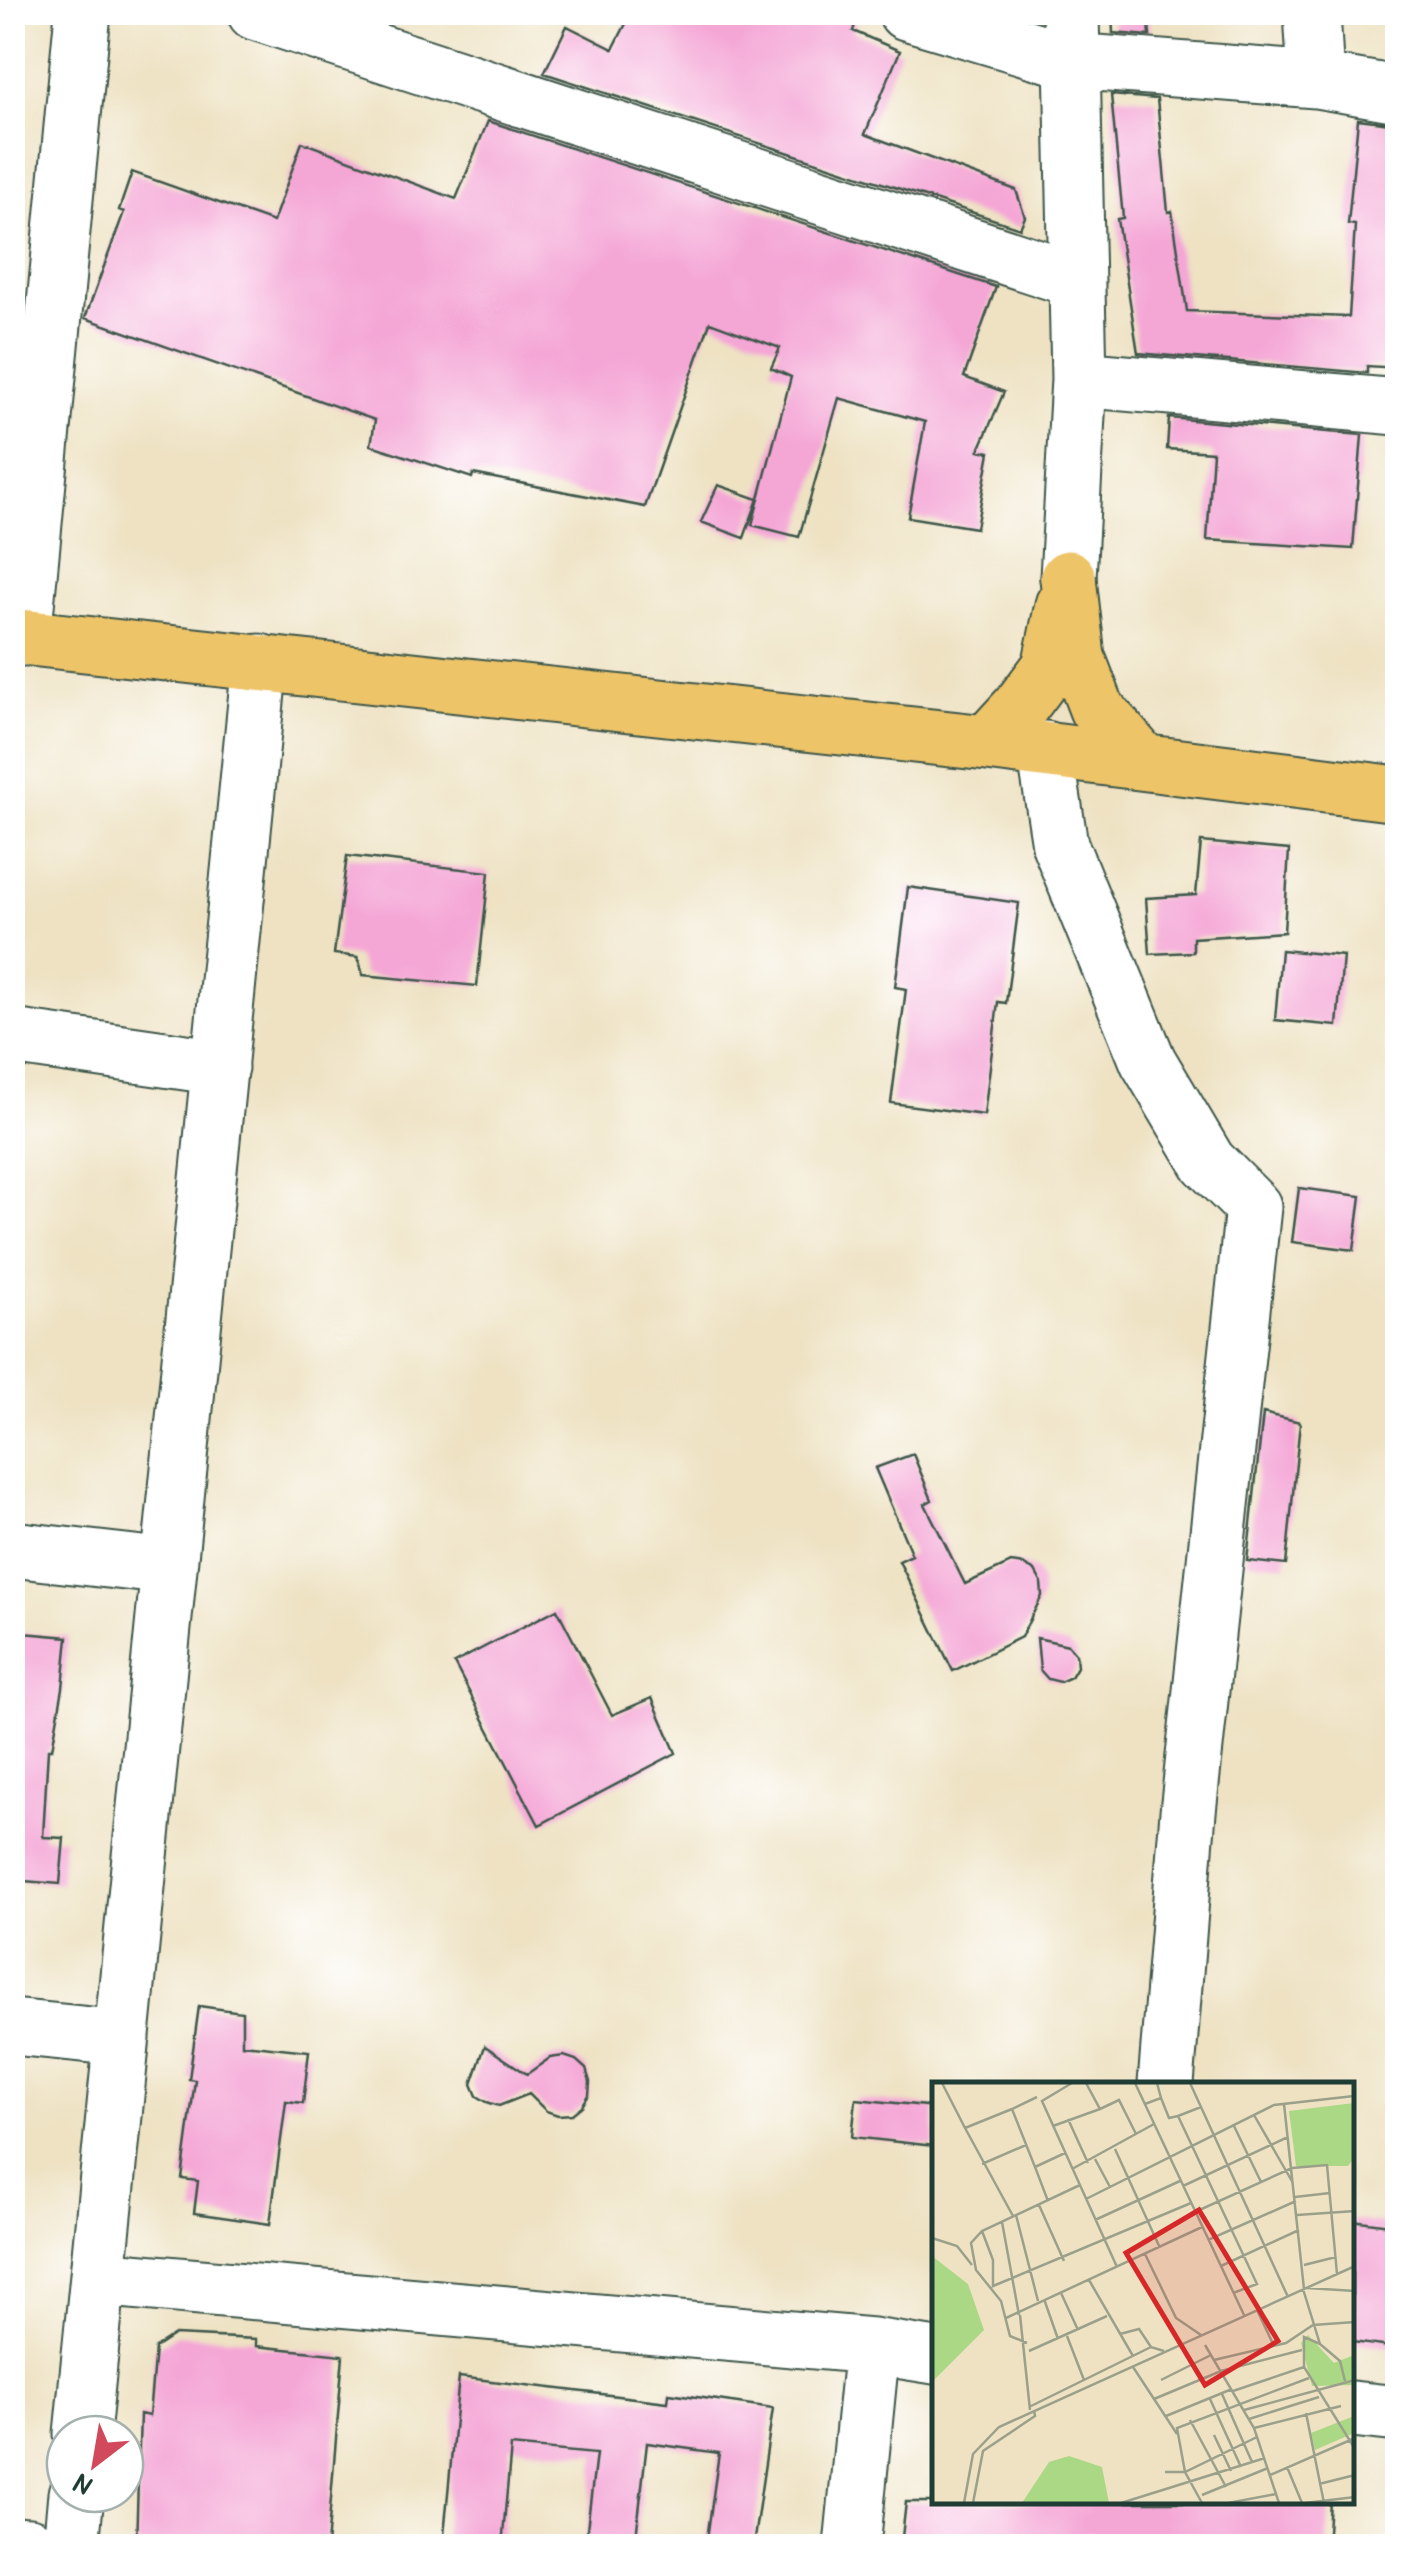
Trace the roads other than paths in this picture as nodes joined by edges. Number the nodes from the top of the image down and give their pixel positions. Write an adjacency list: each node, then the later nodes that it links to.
1 (84, 12): 12 (street)
2 (255, 12): 8 (street)
3 (906, 12): 5 (street)
4 (1312, 12): 6 (street)
5 (1071, 37): 6 (street); 8 (street)
6 (1316, 80): 7 (street)
7 (1398, 94)
8 (1077, 280): 9 (street)
9 (1079, 379): 10 (street); 11 (street)
10 (1398, 407)
11 (1068, 578): 14 (main road); 16 (main road)
12 (18, 637): 13 (main road)
13 (260, 662): 14 (main road); 19 (street)
14 (987, 743): 15 (main road)
15 (1045, 750): 16 (main road); 24 (street)
16 (1144, 762): 17 (main road)
17 (1398, 794)
18 (12, 1037): 19 (street)
19 (220, 1067): 21 (street)
20 (12, 1550): 21 (street)
21 (169, 1568): 23 (street)
22 (12, 2028): 23 (street)
23 (122, 2038): 25 (street)
24 (1166, 2082)
25 (98, 2278): 26 (street); 29 (street)
26 (872, 2346): 27 (street); 35 (street)
27 (932, 2356)
28 (1355, 2409): 30 (street)
29 (84, 2414)
30 (1398, 2414)
31 (74, 2514): 34 (street)
32 (12, 2545): 33 (street)
33 (30, 2546)
34 (71, 2546)
35 (852, 2546)

